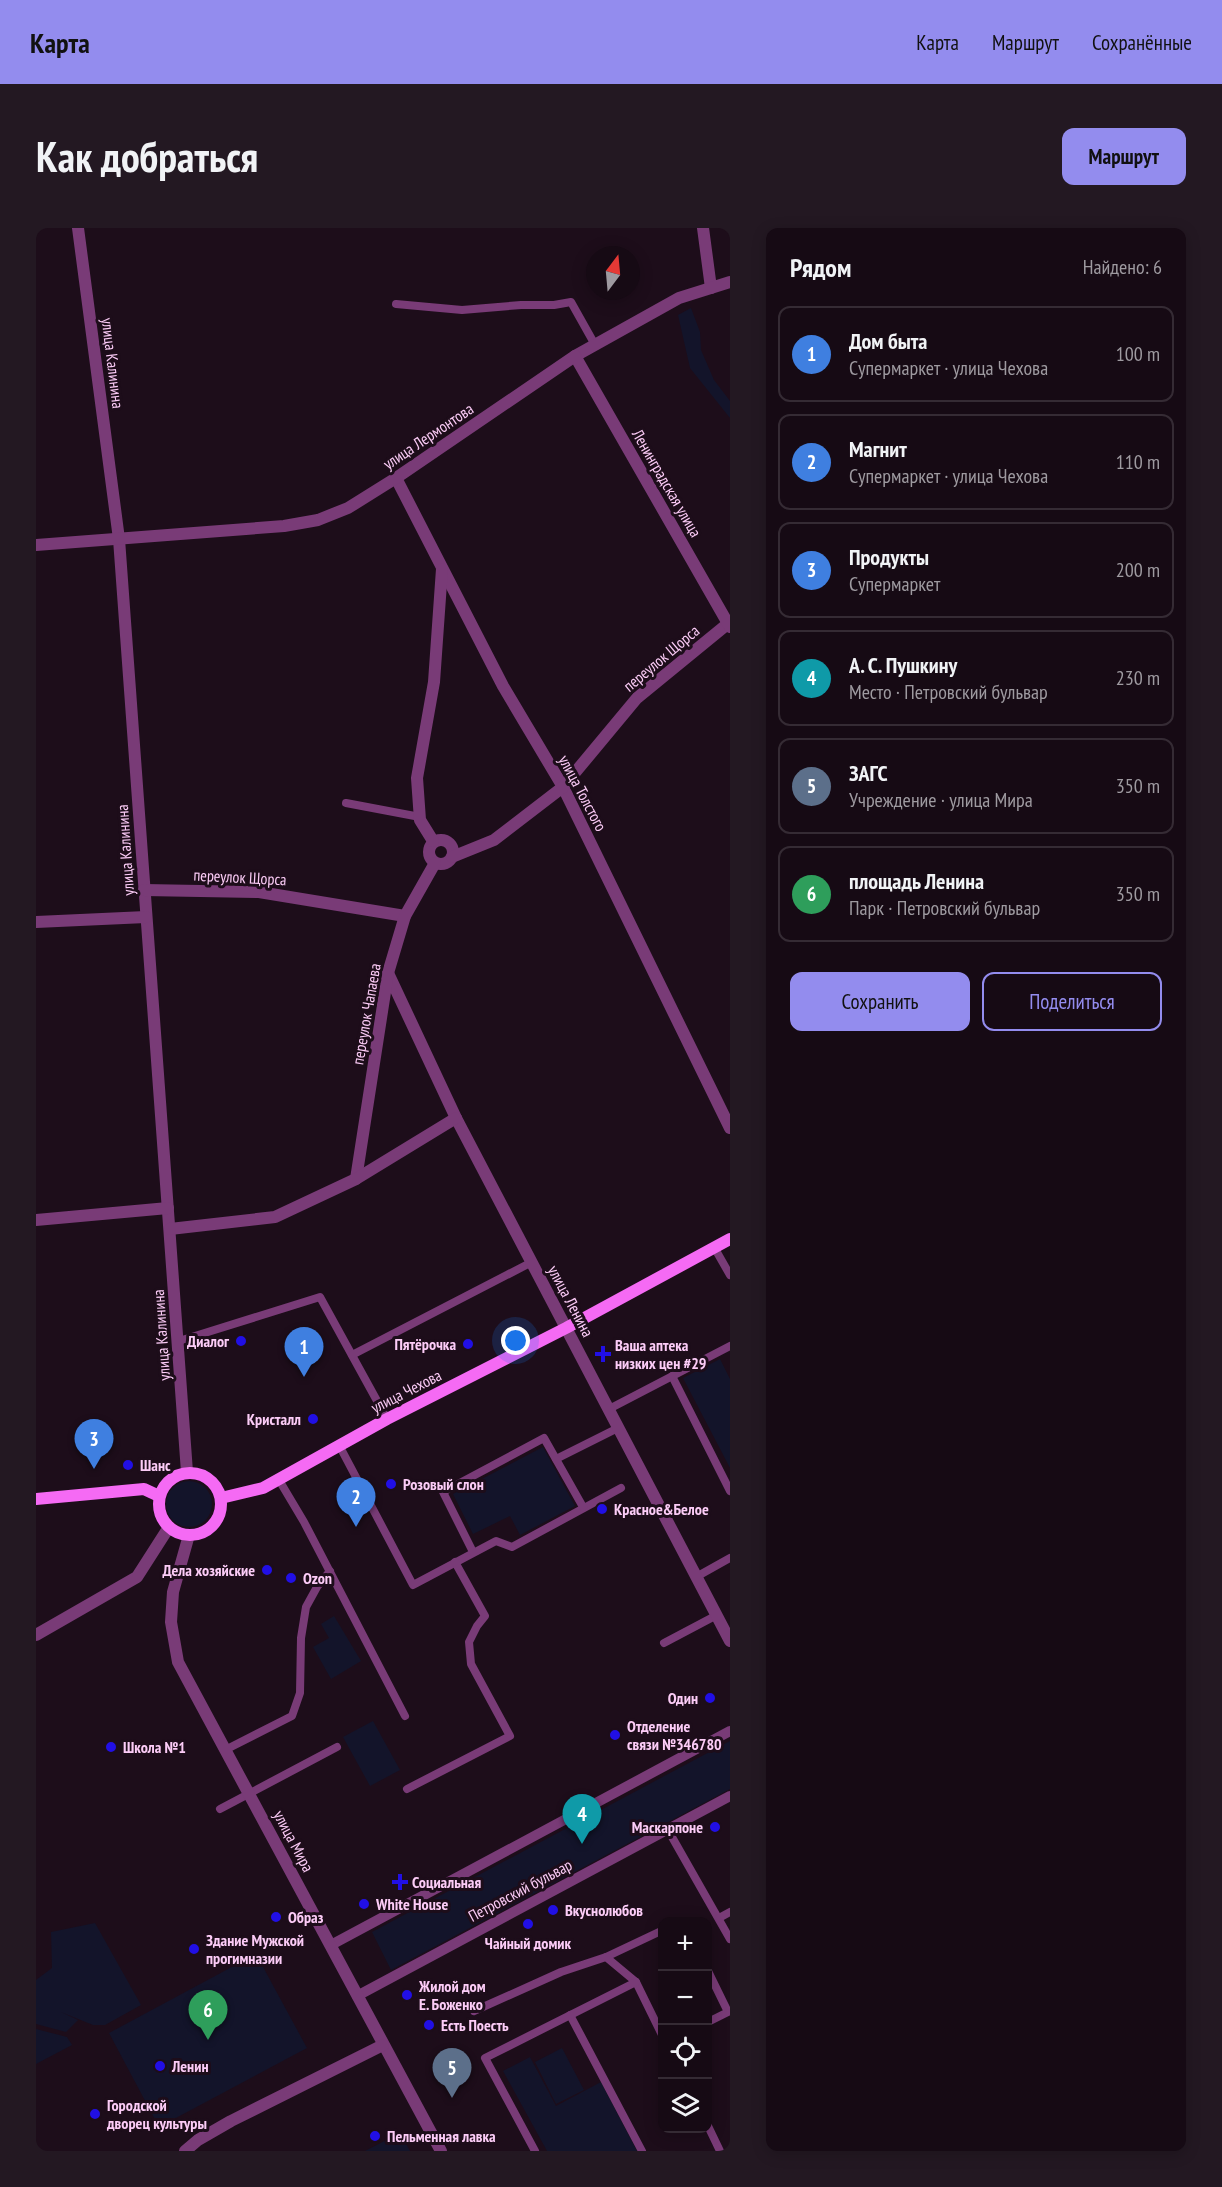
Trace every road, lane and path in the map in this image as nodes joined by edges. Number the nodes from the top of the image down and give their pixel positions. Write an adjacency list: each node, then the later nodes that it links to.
1 (78, 228): 9 (street, улица Калинина)
2 (703, 228): 4 (street)
3 (730, 282): 4 (street, улица Лермонтова)
4 (711, 288): 6 (street, улица Лермонтова)
5 (396, 304): 6 (lane)
6 (594, 343): 7 (street, улица Лермонтова)
7 (575, 356): 8 (street, улица Лермонтова); 12 (street, Ленинградская улица)
8 (396, 478): 9 (street, улица Лермонтова); 11 (street, улица Толстого)
9 (119, 539): 10 (street, улица Лермонтова); 19 (street, улица Калинина)
10 (36, 544)
11 (442, 569): 13 (street, улица Толстого); 15 (street)
12 (729, 624): 13 (street, переулок Щорса)
13 (563, 786): 17 (street, переулок Щорса); 25 (street, улица Толстого)
14 (346, 803): 15 (lane)
15 (420, 817): 16 (street)
16 (434, 841): 17 (street); 18 (street)
17 (452, 857): 18 (street)
18 (435, 863): 20 (street, переулок Чапаева)
19 (144, 890): 20 (street, переулок Щорса); 21 (street, улица Калинина)
20 (405, 916): 23 (street, переулок Чапаева)
21 (147, 917): 22 (street); 27 (street, улица Калинина)
22 (36, 922)
23 (388, 973): 24 (street, улица Ленина); 26 (street, переулок Чапаева)
24 (456, 1118): 26 (street); 32 (street, улица Ленина)
25 (730, 1128)
26 (356, 1179): 29 (street)
27 (168, 1208): 28 (street); 29 (street, улица Калинина)
28 (36, 1220)
29 (170, 1229): 35 (street, улица Калинина)
30 (730, 1239): 31 (main road, улица Чехова)
31 (714, 1247): 33 (lane); 34 (main road, улица Чехова)
32 (531, 1262): 34 (street, улица Ленина); 37 (lane)
33 (730, 1275)
34 (566, 1328): 39 (street, улица Ленина); 40 (main road, улица Чехова)
35 (179, 1341): 37 (lane); 44 (street, улица Калинина)
36 (730, 1346): 38 (lane)
37 (352, 1355): 40 (lane)
38 (672, 1376): 39 (lane); 47 (lane)
39 (609, 1409): 41 (street, улица Ленина)
40 (387, 1419): 42 (main road, улица Чехова)
41 (618, 1428): 43 (lane); 58 (street, улица Ленина)
42 (339, 1445): 45 (main road, улица Чехова); 56 (lane)
43 (556, 1459): 51 (lane); 54 (lane)
44 (187, 1472): 48 (main road); 49 (main road)
45 (279, 1479): 49 (main road, улица Чехова); 57 (lane)
46 (621, 1488): 51 (lane)
47 (730, 1491)
48 (159, 1496): 50 (main road); 52 (main road)
49 (221, 1498): 53 (main road)
50 (36, 1499)
51 (582, 1508): 54 (lane)
52 (169, 1527): 53 (main road); 60 (street)
53 (189, 1535): 66 (street, улица Мира)
54 (472, 1552): 56 (lane)
55 (730, 1558): 58 (lane)
56 (455, 1562): 67 (lane)
57 (330, 1571): 63 (lane); 66 (lane)
58 (696, 1577): 59 (street, улица Ленина)
59 (717, 1615): 61 (street, улица Ленина); 62 (lane)
60 (36, 1635)
61 (730, 1641)
62 (664, 1643)
63 (405, 1716)
64 (730, 1731): 76 (street)
65 (338, 1747): 68 (lane)
66 (225, 1750): 68 (street, улица Мира)
67 (407, 1790)
68 (250, 1795): 70 (lane); 76 (street, улица Мира)
69 (730, 1796): 71 (street, Петровский бульвар)
70 (220, 1809)
71 (668, 1830): 73 (lane); 80 (street, Петровский бульвар)
72 (730, 1912): 73 (lane)
73 (719, 1918): 75 (lane)
74 (658, 1932): 77 (lane)
75 (730, 1939)
76 (331, 1945): 80 (street, улица Мира)
77 (606, 1958): 79 (lane); 81 (lane)
78 (712, 1979): 83 (lane)
79 (636, 1982): 82 (lane); 84 (lane)
80 (357, 1996): 85 (street, улица Мира)
81 (474, 2011)
82 (570, 2015): 89 (lane); 90 (lane)
83 (712, 2020)
84 (658, 2026)
85 (383, 2045): 87 (street); 88 (street, улица Мира)
86 (711, 2133): 91 (lane)
87 (184, 2151)
88 (441, 2151)
89 (535, 2151)
90 (642, 2151)
91 (720, 2151)

